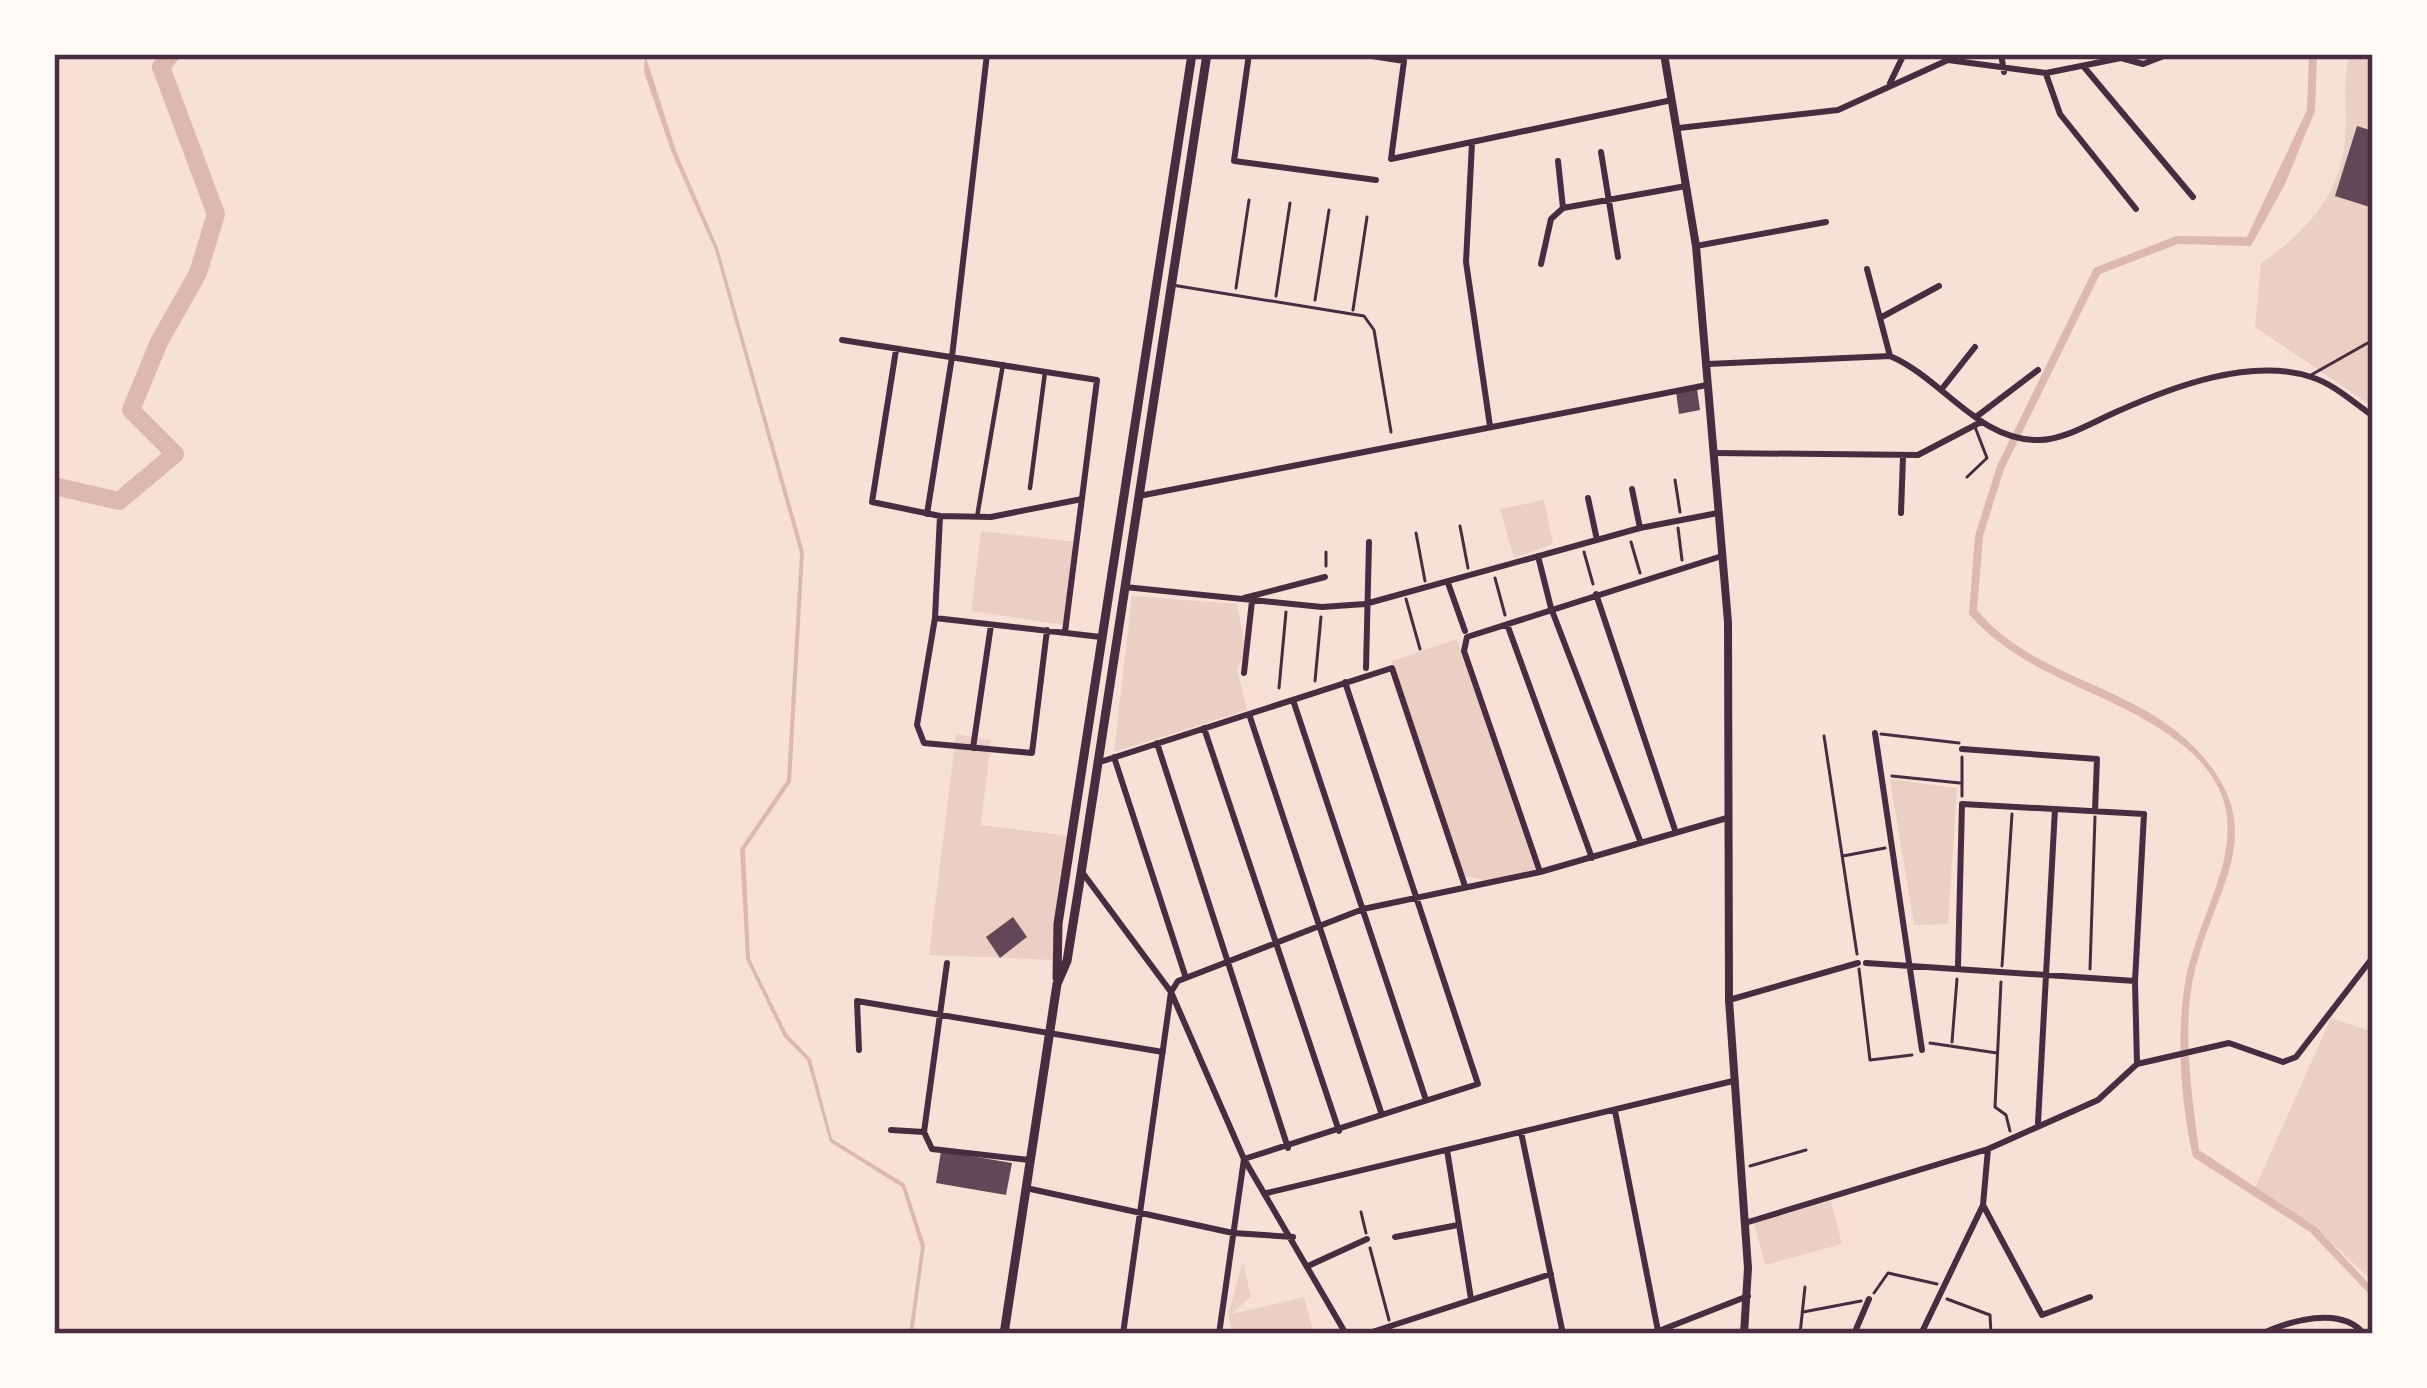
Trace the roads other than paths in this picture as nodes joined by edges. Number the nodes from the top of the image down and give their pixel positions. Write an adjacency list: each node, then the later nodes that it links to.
1 (987, 54): 41 (street)
2 (1192, 54): 85 (main road)
3 (1208, 54): 33 (main road)
4 (1249, 54): 22 (street)
5 (1359, 54): 19 (street)
6 (1664, 54): 17 (street)
7 (1889, 54): 12 (street)
8 (1904, 54): 12 (street)
9 (2001, 54): 14 (street)
10 (2169, 54): 13 (street)
11 (1957, 57): 14 (street); 16 (street)
12 (1898, 65): 16 (street)
13 (2084, 67): 15 (street); 24 (street)
14 (2004, 72): 15 (street)
15 (2046, 73): 27 (street)
16 (1890, 83): 18 (street)
17 (1672, 100): 18 (street); 19 (street)
18 (1678, 128): 23 (street)
19 (1472, 143): 51 (street)
20 (1601, 152): 25 (street)
21 (1558, 160): 26 (street)
22 (1376, 180)
23 (1686, 186): 25 (street); 29 (street)
24 (2193, 197)
25 (1609, 200): 26 (street); 30 (street)
26 (1563, 208): 31 (street)
27 (2136, 208)
28 (1826, 222): 29 (street)
29 (1696, 246): 43 (street)
30 (1618, 257)
31 (1541, 264)
32 (1868, 268): 35 (street)
33 (1172, 285): 52 (lane); 58 (main road)
34 (1939, 286): 35 (street)
35 (1880, 318): 40 (street)
36 (842, 340): 39 (street)
37 (2373, 340): 46 (lane)
38 (1975, 347): 48 (street)
39 (896, 349): 41 (street); 63 (street)
40 (1890, 356): 43 (street); 48 (street)
41 (952, 357): 42 (street); 63 (street)
42 (1003, 364): 45 (street); 65 (street)
43 (1708, 364): 47 (street)
44 (2038, 370): 50 (street)
45 (1045, 372): 56 (street); 60 (street)
46 (2310, 376): 49 (street); 50 (street)
47 (1711, 385): 51 (street); 53 (street)
48 (1941, 390): 50 (street)
49 (2373, 416)
50 (1977, 421): 54 (street); 55 (lane)
51 (1490, 427): 58 (street)
52 (1391, 432)
53 (1715, 453): 54 (street); 61 (street)
54 (1904, 455): 62 (street)
55 (1967, 477)
56 (1030, 488)
57 (1632, 489): 66 (street)
58 (1139, 496): 73 (main road)
59 (1588, 498): 67 (street)
60 (1082, 499): 65 (street); 84 (street)
61 (1718, 513): 66 (street); 70 (street)
62 (1901, 513)
63 (927, 514): 64 (street)
64 (940, 516): 65 (street); 79 (street)
65 (977, 517)
66 (1640, 528): 67 (street)
67 (1598, 540): 69 (street)
68 (1369, 542): 77 (street)
69 (1538, 556): 72 (street); 78 (street)
70 (1722, 556): 74 (street); 100 (street)
71 (1325, 577): 75 (street)
72 (1448, 583): 77 (street); 83 (street)
73 (1125, 587): 75 (street); 97 (main road)
74 (1596, 594): 78 (street); 101 (street)
75 (1240, 599): 76 (street)
76 (1252, 601): 77 (street); 87 (street)
77 (1365, 604): 86 (street)
78 (1551, 608): 80 (street); 102 (street)
79 (935, 618): 81 (street); 94 (street)
80 (1508, 624): 103 (street); 105 (street)
81 (991, 625): 82 (street); 94 (street)
82 (1047, 630): 84 (street); 94 (street)
83 (1465, 631)
84 (1065, 632): 85 (street)
85 (1101, 638): 119 (main road)
86 (1366, 668)
87 (1244, 673)
88 (1345, 682): 89 (street); 106 (street); 107 (street)
89 (1293, 700): 90 (street); 108 (street)
90 (1249, 714): 91 (street); 109 (street)
91 (1204, 728): 93 (street); 110 (street)
92 (1875, 733): 114 (street)
93 (1157, 743): 96 (street); 112 (street)
94 (973, 748)
95 (1962, 749): 99 (street)
96 (1114, 758): 97 (street); 117 (street)
97 (1098, 763): 104 (main road)
98 (2055, 809): 99 (street); 115 (street); 116 (street)
99 (2096, 811): 118 (street)
100 (1726, 818): 101 (street); 121 (street)
101 (1676, 833): 102 (street)
102 (1641, 842): 103 (street)
103 (1592, 858): 105 (street)
104 (1082, 872): 119 (main road); 120 (street)
105 (1540, 872): 106 (street)
106 (1465, 886): 107 (street)
107 (1415, 895): 108 (street); 129 (street)
108 (1363, 909): 109 (street); 129 (street)
109 (1319, 925): 110 (street); 131 (street)
110 (1276, 943): 112 (street); 134 (street)
111 (2373, 957): 127 (street)
112 (1229, 960): 117 (street); 137 (street)
113 (947, 963): 122 (street)
114 (1910, 964): 115 (street); 121 (street); 125 (street)
115 (1958, 966): 116 (street)
116 (2046, 974): 118 (street); 132 (street)
117 (1185, 975): 120 (street)
118 (2135, 981): 127 (street)
119 (1057, 984): 123 (main road)
120 (1171, 992): 126 (street); 140 (street)
121 (1729, 1000): 128 (street)
122 (939, 1012): 123 (street); 124 (street); 135 (street)
123 (1050, 1035): 126 (street); 141 (main road)
124 (859, 1050)
125 (1922, 1050)
126 (1163, 1052): 145 (street)
127 (2137, 1064): 132 (street)
128 (1733, 1082): 130 (street); 146 (street)
129 (1426, 1101): 131 (street)
130 (1615, 1110): 136 (street); 158 (street)
131 (1382, 1116): 134 (street)
132 (2038, 1124): 138 (street)
133 (891, 1130): 135 (street)
134 (1339, 1131): 137 (street)
135 (924, 1132): 141 (street)
136 (1521, 1132): 139 (street); 153 (street)
137 (1288, 1148): 140 (street)
138 (1988, 1149): 144 (street); 146 (street)
139 (1447, 1150): 143 (street); 147 (street)
140 (1244, 1159): 143 (street); 148 (street)
141 (1030, 1160): 142 (main road)
142 (1026, 1188): 145 (street); 159 (main road)
143 (1268, 1193): 149 (street)
144 (1982, 1205): 155 (street); 167 (street)
145 (1142, 1213): 148 (street); 160 (street)
146 (1744, 1223): 154 (street)
147 (1459, 1225): 150 (street); 156 (street)
148 (1233, 1233): 149 (street); 161 (street)
149 (1292, 1237): 152 (street)
150 (1395, 1237)
151 (1367, 1239): 152 (street)
152 (1308, 1266): 162 (street)
153 (1551, 1274): 156 (street); 164 (street)
154 (1748, 1296): 158 (street); 165 (street)
155 (2090, 1297)
156 (1471, 1299): 163 (street)
157 (1869, 1299): 166 (street)
158 (1655, 1333)
159 (1004, 1334)
160 (1123, 1334)
161 (1219, 1334)
162 (1346, 1334)
163 (1366, 1334)
164 (1563, 1334)
165 (1744, 1334)
166 (1854, 1334)
167 (1921, 1334)
168 (2261, 1334): 169 (street)
169 (2364, 1334)

